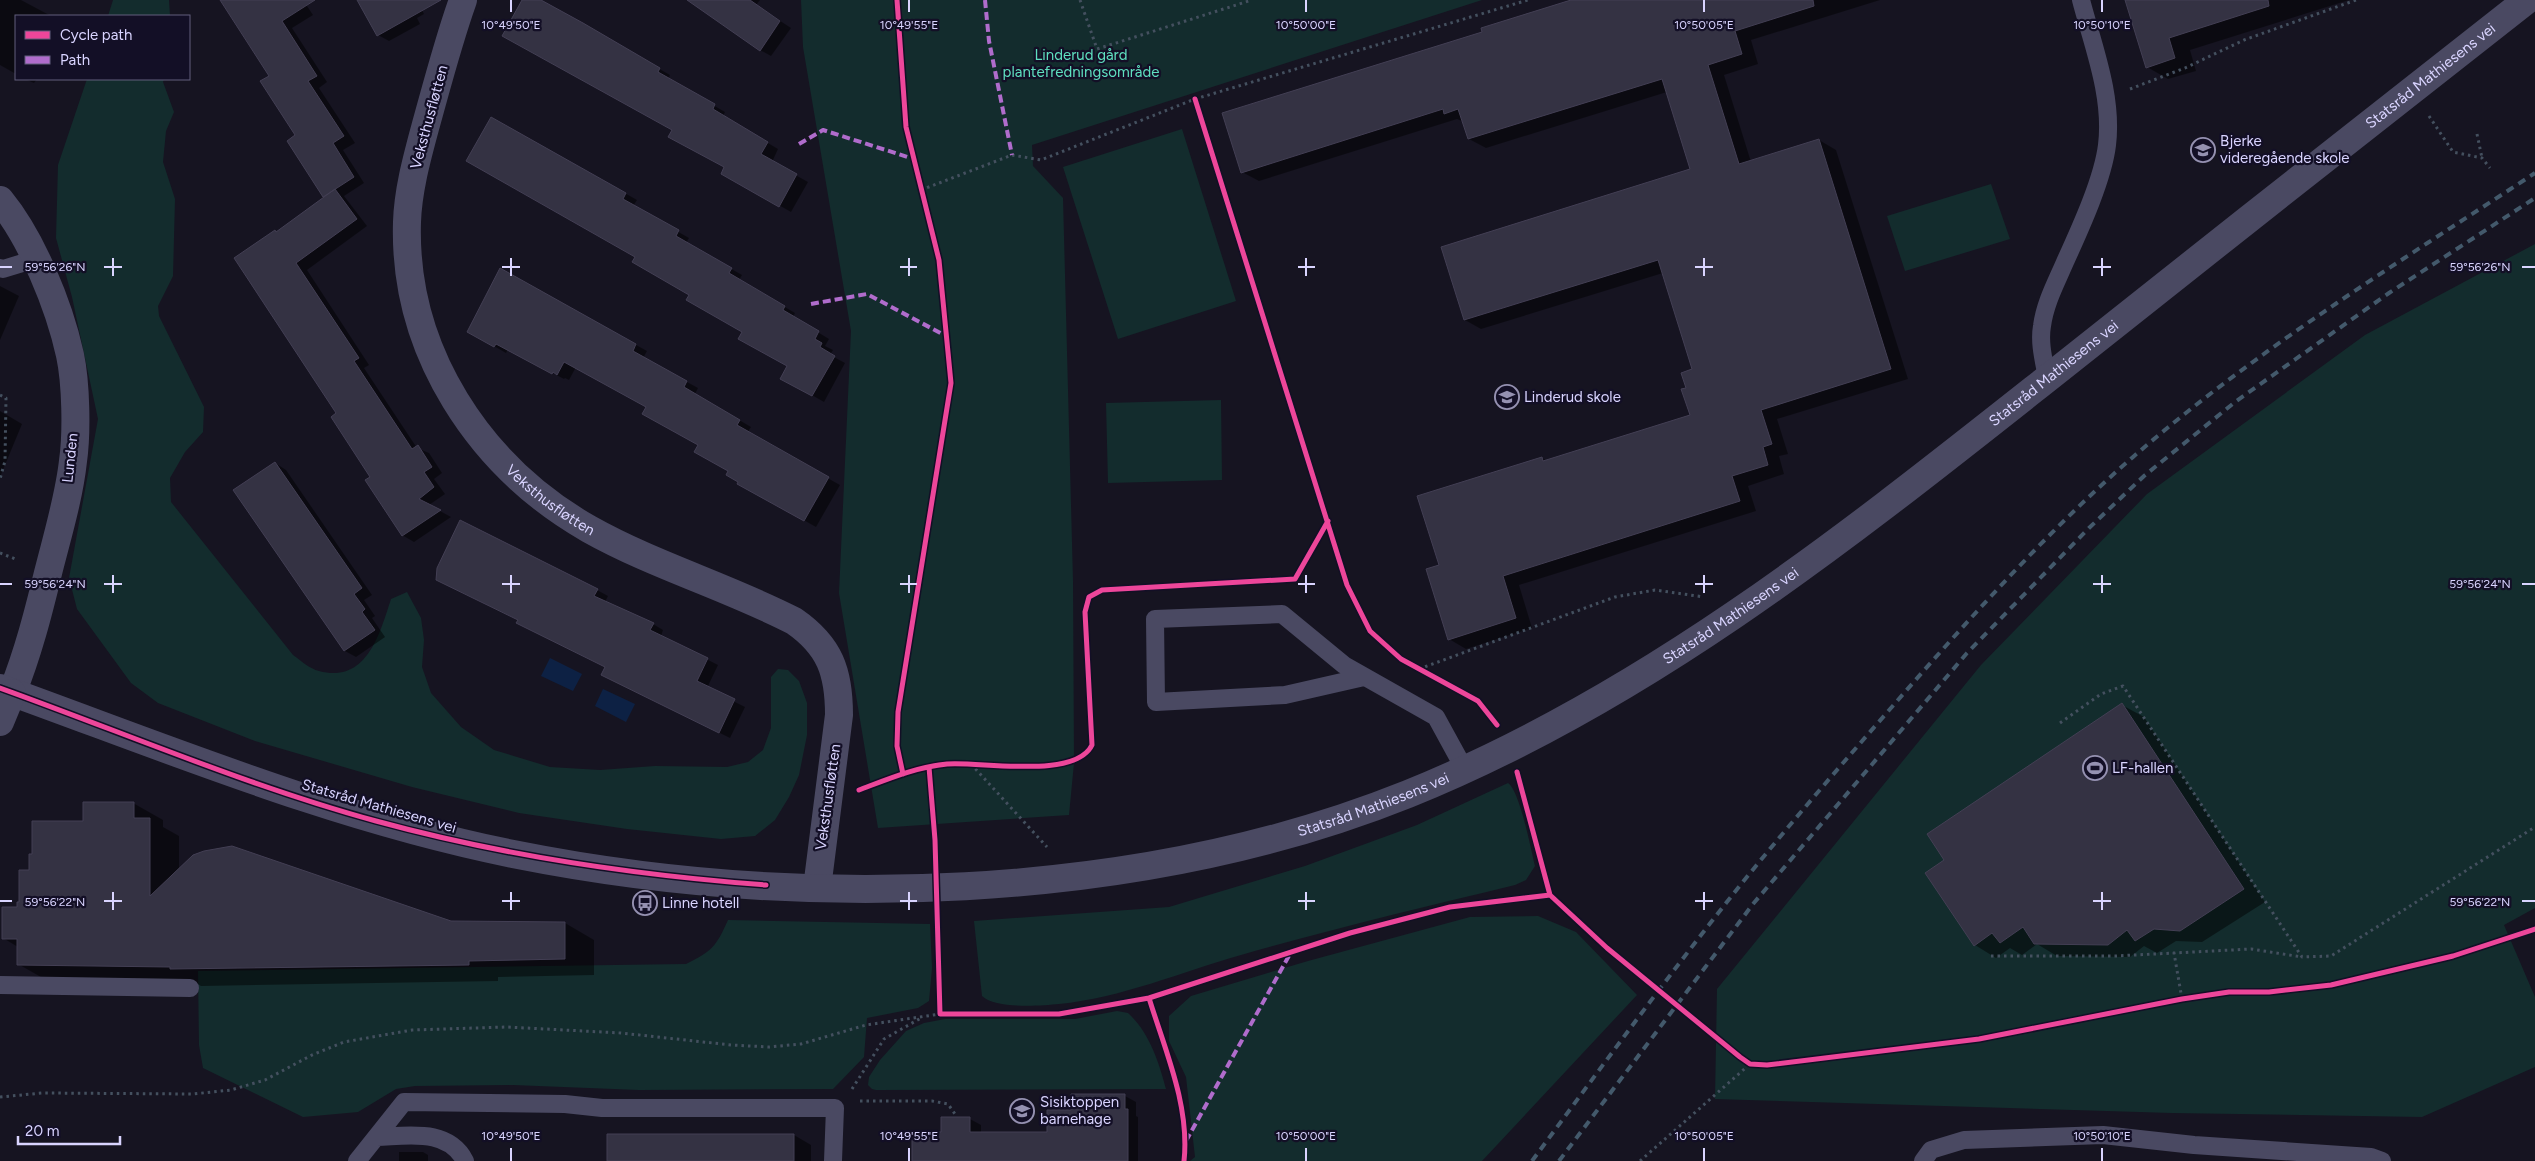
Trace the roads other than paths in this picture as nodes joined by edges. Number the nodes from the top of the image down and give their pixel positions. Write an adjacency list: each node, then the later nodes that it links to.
1 (463, 0): 12 (street, Veksthusfløtten)
2 (2081, 0): 7 (lane)
3 (2527, 0): 7 (street, Statsråd Mathiesens vei)
4 (0, 200): 5 (street, Lunden)
5 (36, 259): 6 (lane); 9 (street, Lunden)
6 (0, 268)
7 (2047, 378): 11 (street, Statsråd Mathiesens vei)
8 (1364, 677): 8 (lane); 11 (lane)
9 (6, 691): 10 (street, Lunden); 12 (street, Statsråd Mathiesens vei)
10 (0, 722)
11 (1465, 770): 12 (street, Statsråd Mathiesens vei)
12 (817, 888)
13 (0, 985): 14 (lane)
14 (190, 988)
15 (377, 1137): 16 (lane); 17 (lane); 18 (lane)
16 (357, 1161)
17 (465, 1161)
18 (833, 1161)
19 (1923, 1161): 20 (lane)
20 (2382, 1161)

